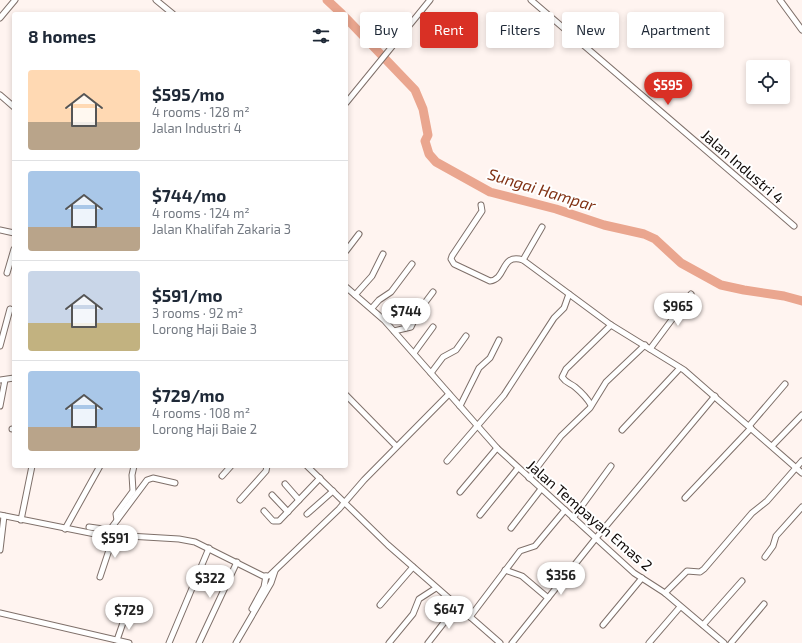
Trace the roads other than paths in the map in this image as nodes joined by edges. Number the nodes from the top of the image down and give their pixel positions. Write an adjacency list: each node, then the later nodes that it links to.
1 (15, 0): 7 (street)
2 (156, 0): 6 (street)
3 (430, 0): 10 (street)
4 (531, 0): 13 (street, Jalan Industri 4)
5 (780, 0): 8 (street)
6 (171, 12)
7 (0, 18)
8 (802, 30)
9 (0, 95): 11 (street)
10 (348, 101)
11 (12, 105)
12 (481, 206): 21 (street)
13 (794, 226)
14 (542, 227): 21 (street)
15 (0, 230): 16 (street)
16 (12, 233)
17 (359, 234): 18 (street)
18 (348, 248)
19 (383, 254): 28 (street)
20 (12, 256): 23 (street)
21 (522, 260): 26 (street)
22 (412, 264): 29 (street)
23 (7, 273)
24 (348, 289): 28 (street, Jalan Tempayan Emas 2)
25 (433, 292): 33 (street)
26 (569, 294): 31 (street); 51 (street)
27 (691, 294): 38 (street)
28 (355, 295): 29 (street, Jalan Tempayan Emas 2)
29 (372, 308): 33 (street, Jalan Tempayan Emas 2)
30 (10, 309): 37 (street)
31 (611, 325): 36 (street); 47 (street)
32 (432, 327): 39 (street)
33 (394, 331): 39 (street, Jalan Tempayan Emas 2)
34 (466, 336): 41 (street)
35 (500, 340): 49 (street)
36 (645, 345): 38 (street); 47 (street)
37 (0, 346)
38 (650, 349): 40 (street)
39 (414, 354): 41 (street, Jalan Tempayan Emas 2)
40 (680, 368): 45 (street); 53 (street)
41 (431, 372): 44 (street, Jalan Tempayan Emas 2)
42 (3, 380): 48 (street)
43 (785, 384): 52 (street)
44 (449, 394): 49 (street, Jalan Tempayan Emas 2); 54 (street)
45 (715, 396): 52 (street); 99 (street)
46 (348, 398): 54 (street)
47 (591, 405): 71 (street)
48 (0, 406)
49 (460, 406): 51 (street, Jalan Tempayan Emas 2)
50 (802, 415): 55 (street)
51 (477, 426): 56 (street, Jalan Tempayan Emas 2); 57 (street)
52 (750, 427): 55 (street); 78 (street)
53 (622, 430)
54 (396, 446): 81 (street)
55 (772, 446): 60 (street)
56 (497, 448): 67 (street, Jalan Tempayan Emas 2); 76 (street)
57 (447, 461)
58 (802, 461): 60 (street)
59 (611, 466): 89 (street)
60 (796, 467): 68 (street); 112 (street)
61 (32, 468): 90 (street)
62 (99, 468): 94 (street)
63 (134, 468): 91 (street)
64 (230, 468): 69 (street)
65 (267, 468): 79 (street)
66 (309, 468): 70 (street)
67 (518, 468): 71 (street, Jalan Tempayan Emas 2); 87 (street)
68 (802, 473)
69 (222, 476)
70 (320, 478): 75 (street); 80 (street)
71 (529, 478): 74 (street, Jalan Tempayan Emas 2)
72 (175, 483): 91 (street)
73 (285, 484): 80 (street)
74 (541, 489): 83 (street, Jalan Tempayan Emas 2); 93 (street)
75 (333, 491): 81 (street); 86 (street)
76 (460, 492)
77 (272, 495): 85 (street)
78 (685, 498)
79 (240, 500)
80 (299, 500): 85 (street)
81 (344, 502): 104 (street); 105 (street)
82 (802, 507): 102 (street)
83 (565, 510): 89 (street, Jalan Tempayan Emas 2); 106 (street)
84 (264, 511): 85 (street)
85 (288, 512)
86 (307, 514)
87 (480, 515)
88 (2, 516): 90 (street); 101 (street)
89 (573, 518): 99 (street, Jalan Tempayan Emas 2)
90 (21, 520): 94 (street)
91 (117, 520): 97 (street)
92 (89, 528): 96 (street)
93 (511, 528)
94 (65, 529): 96 (street)
95 (103, 529): 96 (street)
96 (96, 531): 97 (street)
97 (106, 535): 98 (street)
98 (114, 535): 100 (street); 108 (street)
99 (596, 538): 109 (street, Jalan Tempayan Emas 2); 113 (street)
100 (209, 548): 103 (street); 127 (street)
101 (0, 550)
102 (765, 557)
103 (237, 562): 107 (street); 128 (street)
104 (413, 568): 111 (street); 115 (street)
105 (275, 570): 107 (street); 129 (street)
106 (505, 570): 113 (street); 121 (street)
107 (266, 576): 118 (street)
108 (100, 577)
109 (642, 578): 112 (street, Jalan Tempayan Emas 2); 122 (street)
110 (742, 581): 123 (street)
111 (436, 588): 116 (street); 130 (street)
112 (665, 594): 117 (street, Jalan Tempayan Emas 2)
113 (548, 598): 133 (street)
114 (764, 604): 135 (street)
115 (380, 605)
116 (457, 606): 121 (street); 131 (street)
117 (680, 606): 123 (street, Jalan Tempayan Emas 2); 134 (street)
118 (252, 609)
119 (0, 613): 124 (street)
120 (125, 617): 124 (street)
121 (470, 617): 132 (street)
122 (603, 625)
123 (703, 625): 125 (street, Jalan Tempayan Emas 2)
124 (117, 640): 126 (street)
125 (722, 642)
126 (129, 643)
127 (169, 643)
128 (199, 643)
129 (236, 643)
130 (389, 643)
131 (428, 643)
132 (500, 643)
133 (512, 643)
134 (649, 643)
135 (731, 643)

